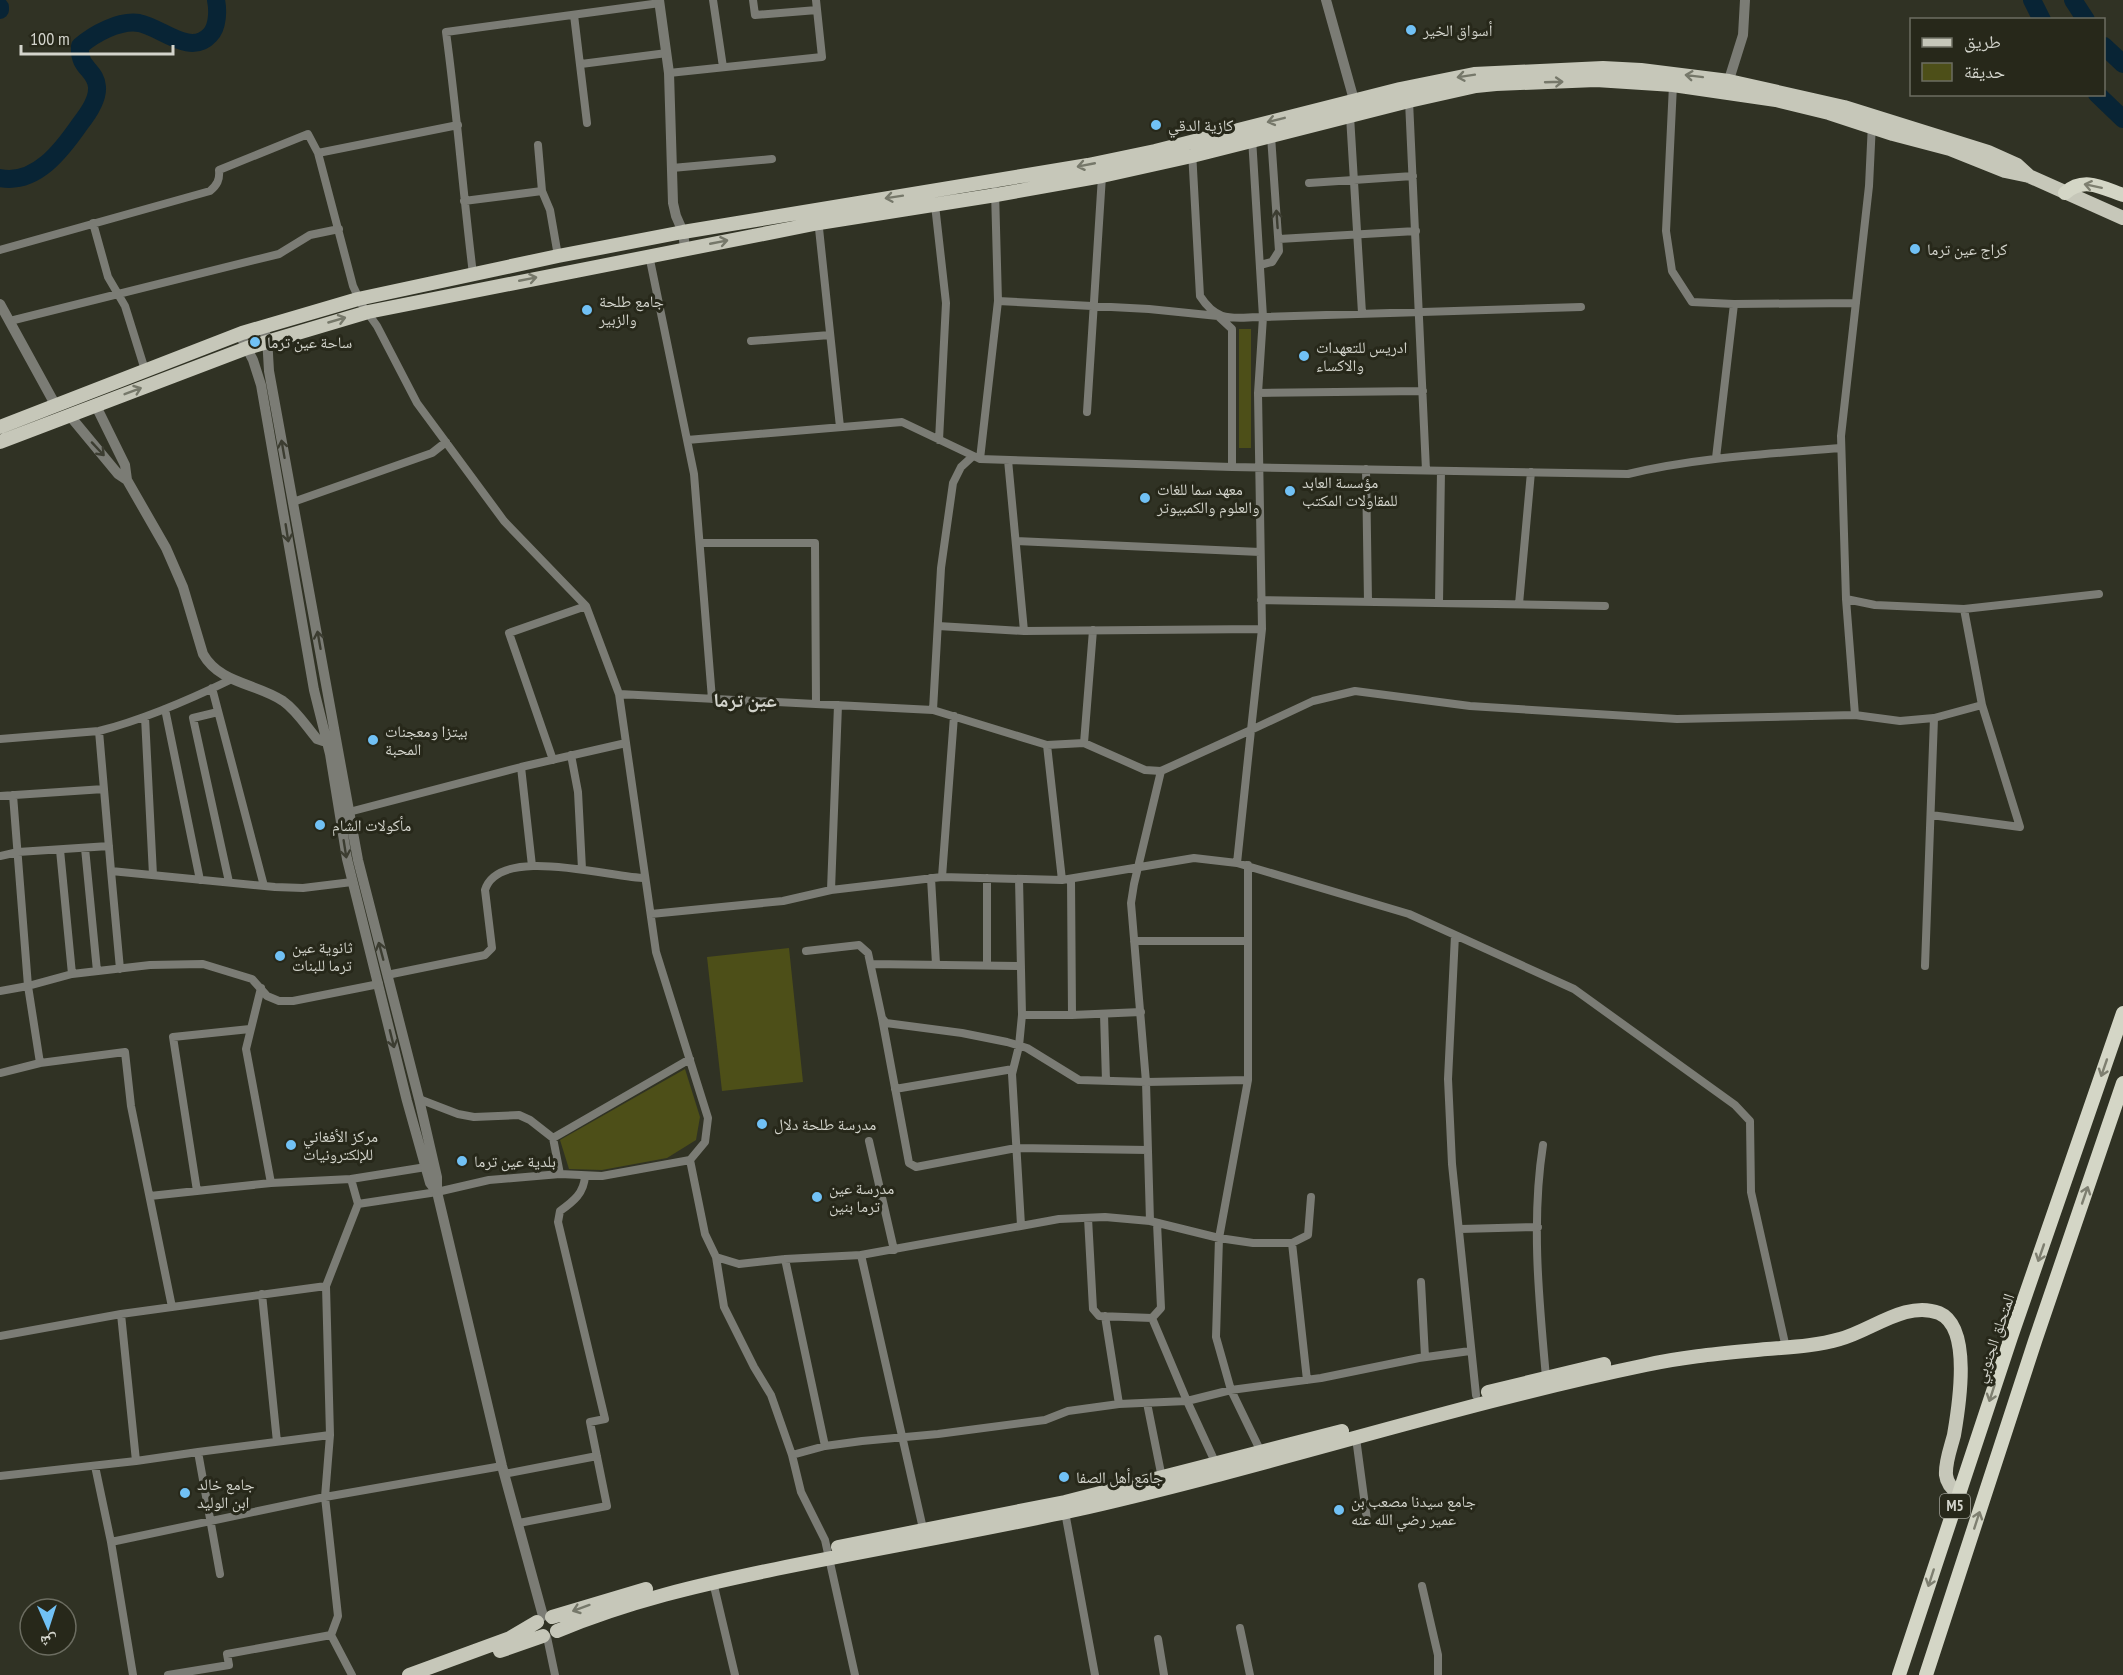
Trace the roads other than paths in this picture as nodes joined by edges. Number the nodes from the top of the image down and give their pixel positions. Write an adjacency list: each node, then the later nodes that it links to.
1 (713, 0): 11 (street)
2 (753, 0): 7 (street)
3 (816, 0): 7 (street)
4 (1326, 0): 15 (street)
5 (1745, 0): 14 (street)
6 (660, 1): 8 (street); 9 (street)
7 (817, 10): 11 (street)
8 (574, 15): 10 (street); 20 (street)
9 (667, 53): 10 (street); 12 (street)
10 (581, 64): 19 (street)
11 (723, 67): 12 (street)
12 (669, 73): 28 (street)
13 (1673, 86): 14 (main road); 16 (main road, one-way to 13); 58 (street)
14 (1727, 86): 15 (main road, one-way to 15); 18 (main road)
15 (1354, 100): 21 (main road, one-way to 21)
16 (1409, 101): 17 (main road); 30 (street)
17 (1350, 116): 22 (main road); 31 (street)
18 (1872, 121): 35 (main road); 56 (street)
19 (587, 123)
20 (458, 125): 26 (street); 37 (street)
21 (1255, 125): 23 (street); 25 (main road)
22 (1271, 136): 23 (main road); 46 (street, one-way to 22)
23 (1252, 140): 25 (main road); 51 (street)
24 (538, 145): 34 (street)
25 (1192, 149): 29 (main road); 33 (main road, one-way to 33); 64 (street)
26 (318, 153): 41 (street); 42 (street)
27 (772, 159): 28 (street)
28 (672, 168): 44 (street)
29 (1102, 176): 33 (main road); 59 (street)
30 (1413, 176): 31 (street); 43 (street)
31 (1355, 180): 32 (street); 45 (street)
32 (1309, 183)
33 (995, 188): 38 (main road); 39 (main road, one-way to 39); 55 (street)
34 (542, 191): 37 (street); 50 (street)
35 (2065, 193): 36 (highway, one-way to 35); 40 (main road)
36 (2123, 195)
37 (464, 201): 52 (street)
38 (935, 205): 39 (main road); 83 (street)
39 (818, 216): 44 (main road); 47 (main road, one-way to 39); 69 (street)
40 (2123, 218)
41 (93, 223): 48 (street); 53 (street)
42 (339, 229): 53 (street); 54 (street)
43 (1416, 231): 45 (street); 62 (street)
44 (683, 232): 47 (street); 50 (main road)
45 (1358, 234): 46 (street); 63 (street)
46 (1279, 239): 51 (street)
47 (686, 248): 49 (main road)
48 (0, 250)
49 (649, 255): 61 (main road, one-way to 49); 82 (street)
50 (558, 256): 52 (main road)
51 (1260, 265): 65 (street)
52 (473, 274): 54 (main road)
53 (118, 293): 66 (street); 73 (street)
54 (358, 298): 61 (street); 67 (main road)
55 (998, 301): 59 (street); 87 (street)
56 (1856, 303): 58 (street); 86 (street)
57 (0, 304): 66 (street)
58 (1734, 304): 88 (street)
59 (1094, 306): 64 (street); 78 (street)
60 (1581, 307): 62 (street)
61 (368, 312): 70 (main road, one-way to 61); 85 (street)
62 (1420, 312): 63 (street); 74 (street)
63 (1362, 313): 65 (street)
64 (1218, 316): 65 (street); 90 (street)
65 (1263, 317): 75 (street)
66 (10, 321): 76 (street)
67 (261, 327): 68 (main road); 70 (street)
68 (242, 333): 72 (street); 73 (main road)
69 (830, 335): 71 (street); 81 (street)
70 (267, 341): 72 (main road); 97 (street, one-way to 70)
71 (751, 341)
72 (247, 348): 77 (main road, one-way to 72); 119 (street, one-way to 119)
73 (146, 370): 76 (main road)
74 (1423, 391): 75 (street); 93 (street)
75 (1258, 393): 91 (street)
76 (56, 406): 80 (main road)
77 (96, 406): 79 (main road); 96 (street)
78 (1087, 412)
79 (70, 416): 84 (main road); 96 (street, one-way to 96)
80 (0, 427)
81 (840, 427): 82 (street); 83 (street)
82 (687, 440): 99 (street)
83 (939, 440): 87 (street)
84 (0, 442)
85 (446, 442): 97 (street); 107 (street)
86 (1841, 448): 88 (street); 102 (street)
87 (976, 457): 89 (street); 110 (street)
88 (1716, 458): 95 (street)
89 (1008, 460): 90 (street); 98 (street)
90 (1232, 467): 91 (street)
91 (1258, 468): 92 (street); 100 (street)
92 (1366, 469): 93 (street); 104 (street)
93 (1426, 470): 94 (street)
94 (1441, 471): 95 (street); 105 (street)
95 (1531, 472): 106 (street)
96 (127, 480): 114 (street)
97 (293, 502): 118 (street, one-way to 97)
98 (1016, 541): 100 (street); 113 (street)
99 (700, 543): 117 (street); 120 (street)
100 (1260, 552): 103 (street)
101 (2099, 594): 109 (street)
102 (1846, 599): 109 (street); 126 (street)
103 (1261, 600): 104 (street); 111 (street)
104 (1368, 602): 105 (street)
105 (1439, 603): 106 (street)
106 (1519, 604): 108 (street)
107 (586, 606): 116 (street); 138 (street)
108 (1605, 606)
109 (1964, 609): 122 (street)
110 (938, 627): 113 (street); 124 (street)
111 (1262, 629): 112 (street); 130 (street)
112 (1093, 630): 113 (street); 135 (street)
113 (1024, 631)
114 (232, 679): 115 (street); 133 (street)
115 (212, 688): 123 (street); 125 (street)
116 (619, 694): 117 (street); 134 (street)
117 (712, 699): 120 (street)
118 (330, 702): 119 (street); 133 (street)
119 (317, 704): 133 (street)
120 (816, 704): 121 (street)
121 (838, 705): 124 (street); 168 (street)
122 (1982, 705): 129 (street); 145 (street)
123 (165, 709): 128 (street); 163 (street)
124 (933, 710): 127 (street)
125 (218, 712): 165 (street); 167 (street)
126 (1855, 715): 129 (street); 130 (street)
127 (954, 716): 136 (street); 158 (street)
128 (145, 717): 131 (street); 157 (street)
129 (1934, 718): 145 (street)
130 (1251, 730): 140 (street); 151 (street)
131 (99, 731): 132 (street); 141 (street)
132 (0, 739)
133 (331, 740): 144 (street); 166 (street, one-way to 166)
134 (626, 743): 137 (street); 159 (street)
135 (1084, 743): 136 (street); 140 (street)
136 (1047, 745): 164 (street)
137 (570, 755): 138 (street); 155 (street)
138 (553, 760): 139 (street)
139 (521, 767): 144 (street); 153 (street)
140 (1161, 771): 154 (street)
141 (104, 789): 142 (street); 146 (street)
142 (13, 795): 143 (street); 149 (street)
143 (0, 796)
144 (349, 812): 182 (street, one-way to 144)
145 (1931, 815): 178 (street)
146 (109, 846): 147 (street); 156 (street)
147 (85, 848): 148 (street); 180 (street)
148 (60, 850): 149 (street); 181 (street)
149 (18, 852): 150 (street); 184 (street)
150 (0, 856)
151 (1237, 863): 152 (street); 154 (street)
152 (1248, 865): 170 (street); 172 (street)
153 (532, 866): 155 (street); 182 (street)
154 (1139, 868): 164 (street); 171 (street)
155 (582, 869): 159 (street)
156 (111, 871): 157 (street); 179 (street)
157 (153, 875): 163 (street)
158 (942, 877): 160 (street); 161 (street)
159 (645, 878): 169 (street)
160 (931, 878): 168 (street); 175 (street)
161 (987, 878): 162 (street); 176 (street)
162 (1019, 879): 164 (street); 177 (street)
163 (200, 880): 165 (street)
164 (1066, 880): 191 (street)
165 (229, 882): 167 (street)
166 (352, 882): 167 (street); 183 (street)
167 (264, 886)
168 (831, 890): 169 (street)
169 (651, 914): 195 (street)
170 (1455, 935): 225 (street); 240 (street)
171 (1134, 941): 172 (street); 187 (street)
172 (1248, 941): 199 (street)
173 (806, 951): 174 (street)
174 (871, 964): 175 (street); 192 (street)
175 (936, 964): 176 (street)
176 (987, 965): 177 (street)
177 (1021, 966): 190 (street)
178 (1925, 966)
179 (120, 969): 180 (street); 185 (street)
180 (98, 971): 181 (street)
181 (72, 974): 184 (street)
182 (387, 975): 204 (street)
183 (379, 984): 185 (street); 211 (street, one-way to 211)
184 (28, 986): 186 (street); 196 (street)
185 (261, 988): 193 (street)
186 (0, 992)
187 (1141, 1012): 189 (street); 201 (street)
188 (2123, 1013): 265 (highway, المتحلق الجنوبي / M5, one-way to 265)
189 (1104, 1014): 191 (street); 200 (street)
190 (1022, 1015): 191 (street); 194 (street)
191 (1072, 1015)
192 (882, 1018): 194 (street); 203 (street)
193 (250, 1029): 215 (street); 216 (street)
194 (1019, 1046): 197 (street); 200 (street)
195 (690, 1059): 205 (street); 210 (street)
196 (40, 1063): 198 (street); 218 (street)
197 (1013, 1069): 203 (street); 208 (street)
198 (0, 1073)
199 (1248, 1080): 201 (street); 226 (street)
200 (1106, 1081): 201 (street)
201 (1146, 1082): 209 (street)
202 (2123, 1083): 296 (highway, M5, one-way to 202)
203 (895, 1089): 208 (street)
204 (418, 1099): 205 (street); 217 (street)
205 (553, 1138): 212 (street)
206 (869, 1141): 228 (street)
207 (1544, 1145): 224 (street)
208 (1016, 1148): 209 (street); 223 (street)
209 (1148, 1150): 222 (street)
210 (690, 1160): 213 (street); 230 (street)
211 (426, 1167): 214 (street); 217 (street)
212 (560, 1174): 213 (street); 217 (street)
213 (585, 1176): 258 (street)
214 (351, 1179): 215 (street); 220 (street)
215 (271, 1183): 216 (street)
216 (197, 1191): 218 (street)
217 (437, 1192): 220 (street); 262 (street)
218 (150, 1197): 235 (street)
219 (1311, 1197): 227 (street)
220 (358, 1204): 233 (street)
221 (1088, 1218): 222 (street); 223 (street); 237 (street)
222 (1153, 1222): 226 (street); 238 (street)
223 (1021, 1226): 228 (street)
224 (1538, 1227): 225 (street); 243 (street)
225 (1460, 1229): 241 (street)
226 (1219, 1238): 227 (street); 245 (street)
227 (1292, 1243): 244 (street)
228 (894, 1250): 229 (street)
229 (861, 1255): 231 (street); 251 (street)
230 (716, 1257): 231 (street); 257 (street)
231 (785, 1259): 254 (street)
232 (1421, 1282): 242 (street)
233 (326, 1286): 234 (street); 250 (street)
234 (262, 1294): 235 (street); 253 (street)
235 (172, 1307): 236 (street)
236 (121, 1314): 239 (street); 259 (street)
237 (1105, 1316): 238 (street); 249 (street)
238 (1152, 1318): 247 (street)
239 (0, 1336)
240 (1785, 1343): 243 (main road); 252 (main road); 265 (main road)
241 (1470, 1351): 242 (street); 246 (street)
242 (1425, 1358): 244 (street)
243 (1546, 1377): 246 (main road)
244 (1307, 1380): 245 (street)
245 (1231, 1390): 247 (street); 256 (street)
246 (1476, 1395): 256 (main road)
247 (1187, 1401): 248 (street); 260 (street)
248 (1146, 1403): 249 (street); 264 (street)
249 (1119, 1404): 251 (street)
250 (330, 1435): 253 (street); 266 (street)
251 (903, 1437): 254 (street); 271 (street)
252 (1356, 1438): 267 (main road); 268 (street)
253 (276, 1442): 255 (street)
254 (825, 1446): 257 (street)
255 (198, 1452): 259 (street); 269 (street)
256 (1261, 1452): 260 (main road)
257 (792, 1455): 273 (street)
258 (597, 1456): 262 (street); 270 (street)
259 (136, 1461): 261 (street)
260 (1216, 1464): 264 (main road)
261 (95, 1466): 263 (street); 272 (street)
262 (503, 1470): 266 (street); 270 (street)
263 (0, 1476)
264 (1162, 1478): 271 (main road)
265 (1959, 1494): 295 (highway, المتحلق الجنوبي / M5, one-way to 295)
266 (325, 1497): 269 (street); 280 (street)
267 (1065, 1512): 271 (main road); 291 (street)
268 (1367, 1520)
269 (210, 1521): 272 (street); 274 (street)
270 (519, 1523): 278 (street)
271 (925, 1535): 273 (main road)
272 (111, 1542): 283 (street)
273 (829, 1553): 275 (main road); 277 (main road); 290 (street)
274 (220, 1575)
275 (713, 1582): 277 (main road); 289 (street)
276 (1422, 1586): 294 (street)
277 (610, 1604): 278 (main road, one-way to 278); 281 (main road)
278 (544, 1618): 281 (main road); 281 (main road); 286 (main road)
279 (1240, 1628): 293 (street)
280 (331, 1635): 284 (street); 285 (street)
281 (549, 1635): 287 (main road); 288 (street)
282 (1158, 1639): 292 (street)
283 (134, 1675)
284 (168, 1675)
285 (352, 1675)
286 (410, 1675)
287 (434, 1675)
288 (555, 1675)
289 (735, 1675)
290 (855, 1675)
291 (1095, 1675)
292 (1164, 1675)
293 (1250, 1675)
294 (1438, 1675)
295 (1899, 1675)
296 (1926, 1675)

